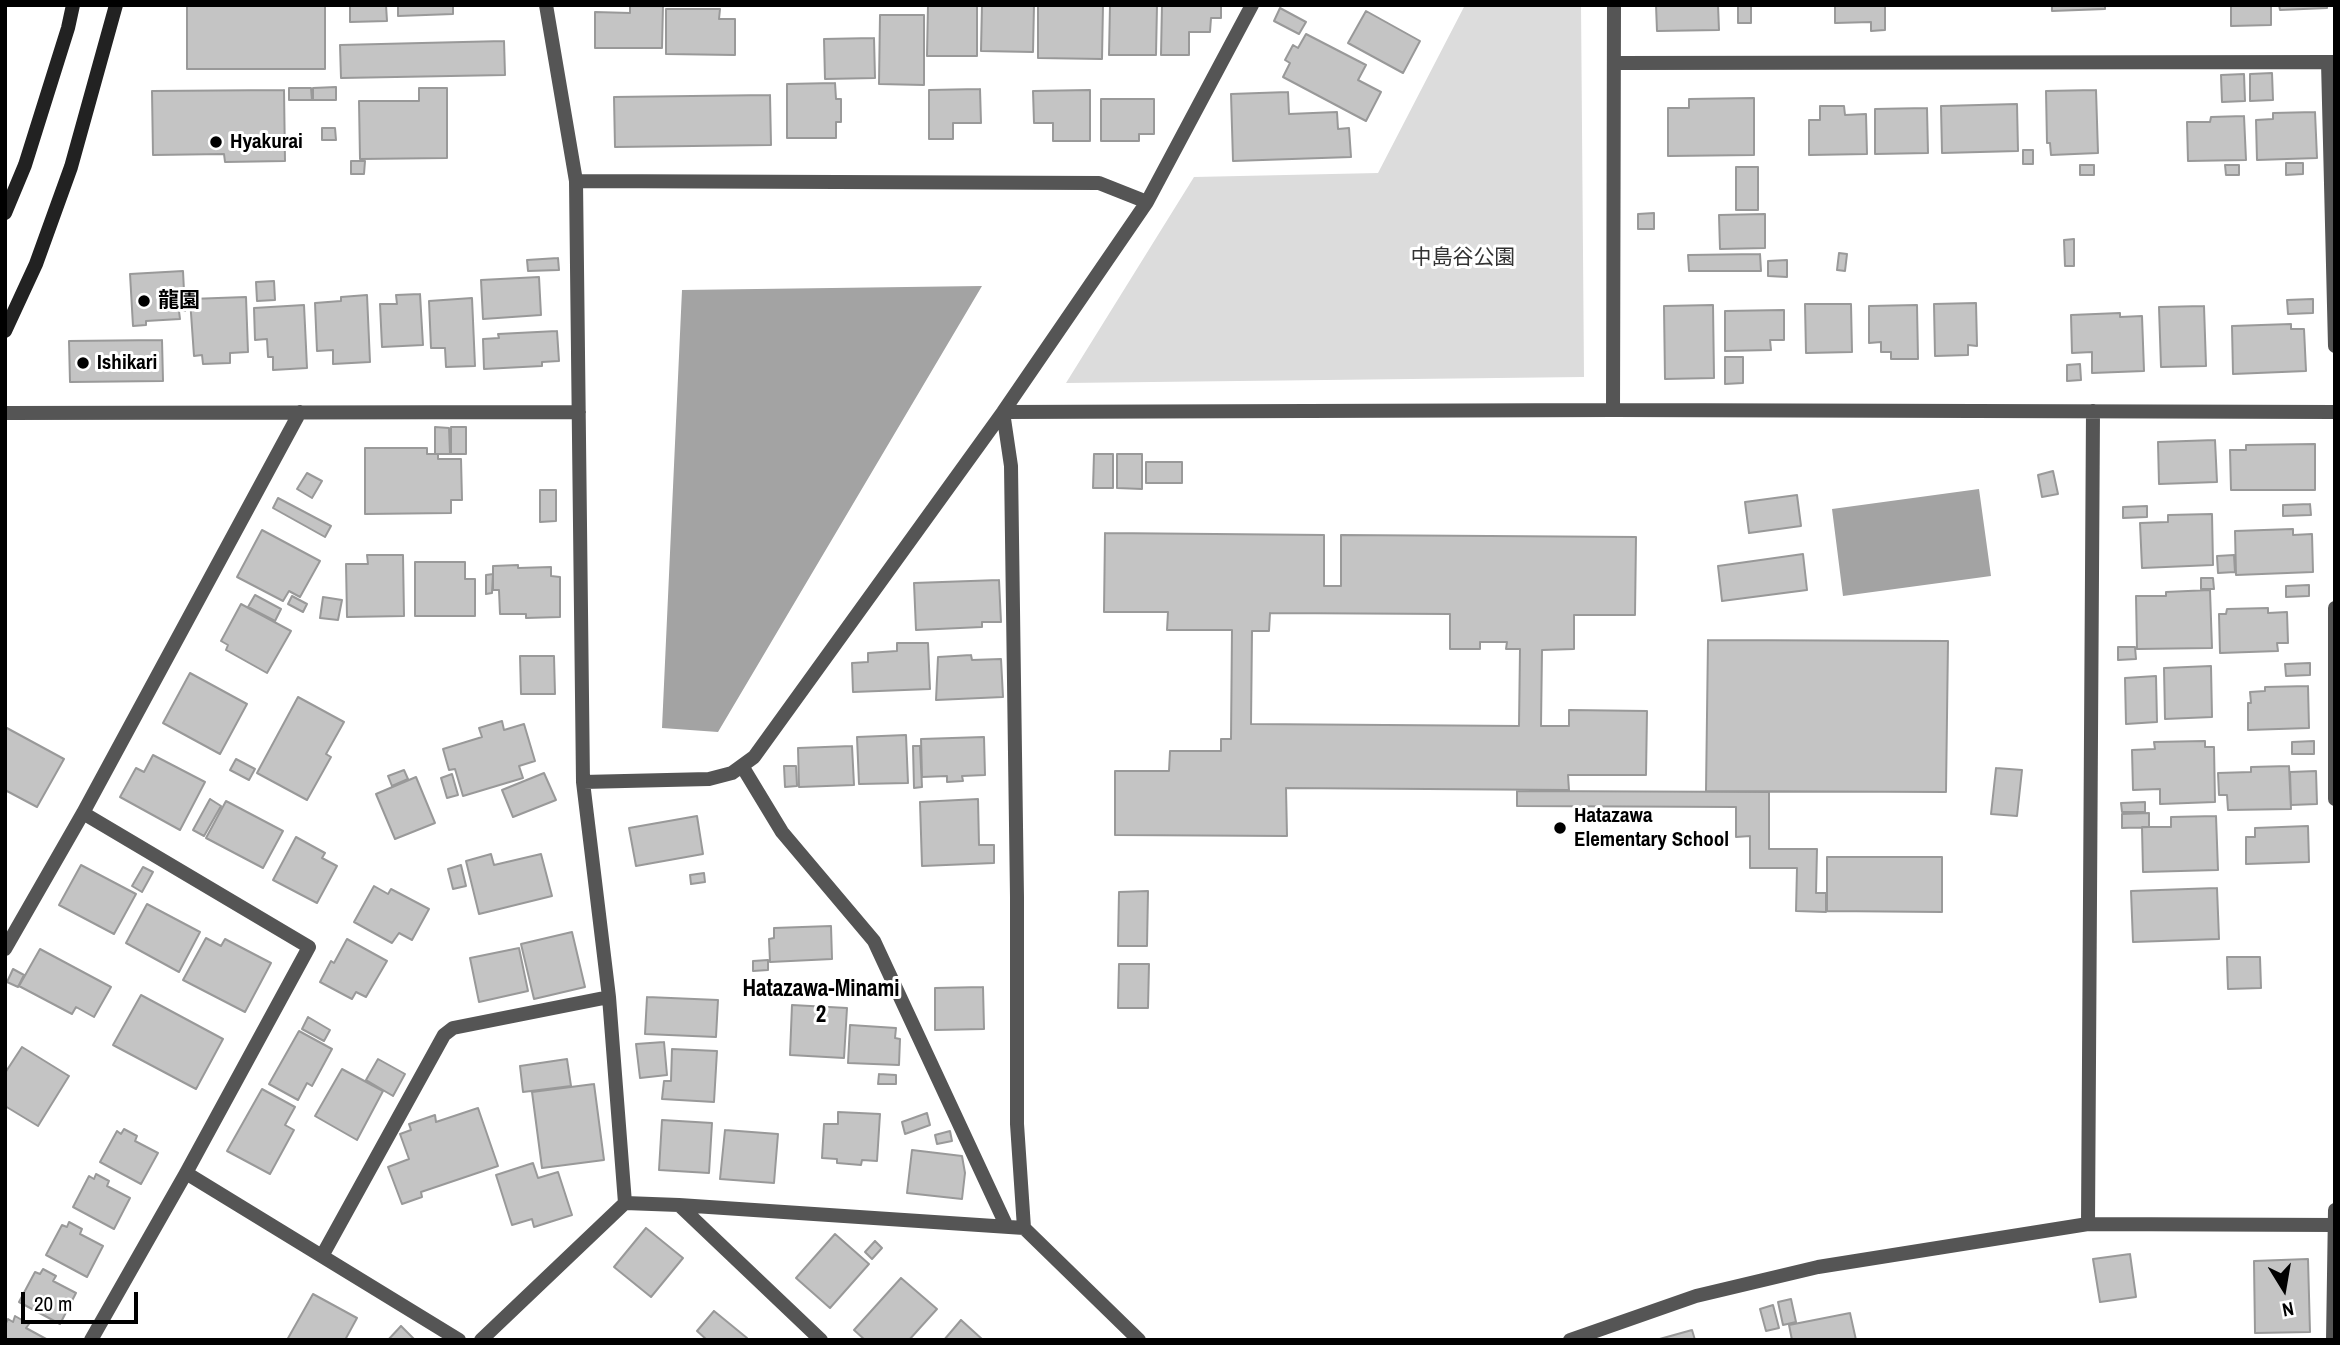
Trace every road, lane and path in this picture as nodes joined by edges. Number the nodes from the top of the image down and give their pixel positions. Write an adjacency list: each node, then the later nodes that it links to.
1 (73, 5): 10 (street)
2 (116, 5): 11 (street)
3 (546, 5): 8 (street)
4 (1252, 5): 9 (street)
5 (1614, 5): 7 (street)
6 (2332, 62): 7 (street); 12 (street)
7 (1615, 63): 13 (street)
8 (576, 181): 9 (street); 16 (street)
9 (1147, 202): 17 (street)
10 (5, 213)
11 (5, 331)
12 (2335, 346)
13 (1613, 410): 14 (street); 17 (street)
14 (2093, 411): 18 (street); 32 (street)
15 (299, 412): 16 (street); 19 (street); 25 (street)
16 (579, 412): 23 (street)
17 (1003, 412): 22 (street); 35 (street)
18 (2335, 412)
19 (5, 413)
20 (2335, 608): 21 (street)
21 (2334, 742): 24 (street)
22 (742, 766): 23 (street); 34 (street)
23 (583, 782): 27 (street)
24 (2335, 799)
25 (83, 813): 26 (street); 28 (street)
26 (5, 949)
27 (609, 998): 29 (street); 36 (street)
28 (187, 1173): 36 (street); 37 (street)
29 (625, 1203): 30 (street); 39 (street)
30 (680, 1205): 34 (street); 40 (street)
31 (2335, 1210): 33 (street)
32 (2088, 1224): 33 (street); 42 (street)
33 (2334, 1225): 43 (street)
34 (1007, 1227): 35 (street)
35 (1024, 1228): 41 (street)
36 (322, 1256): 38 (street)
37 (91, 1340)
38 (459, 1340)
39 (481, 1340)
40 (821, 1340)
41 (1139, 1340)
42 (1570, 1340)
43 (2333, 1340)

